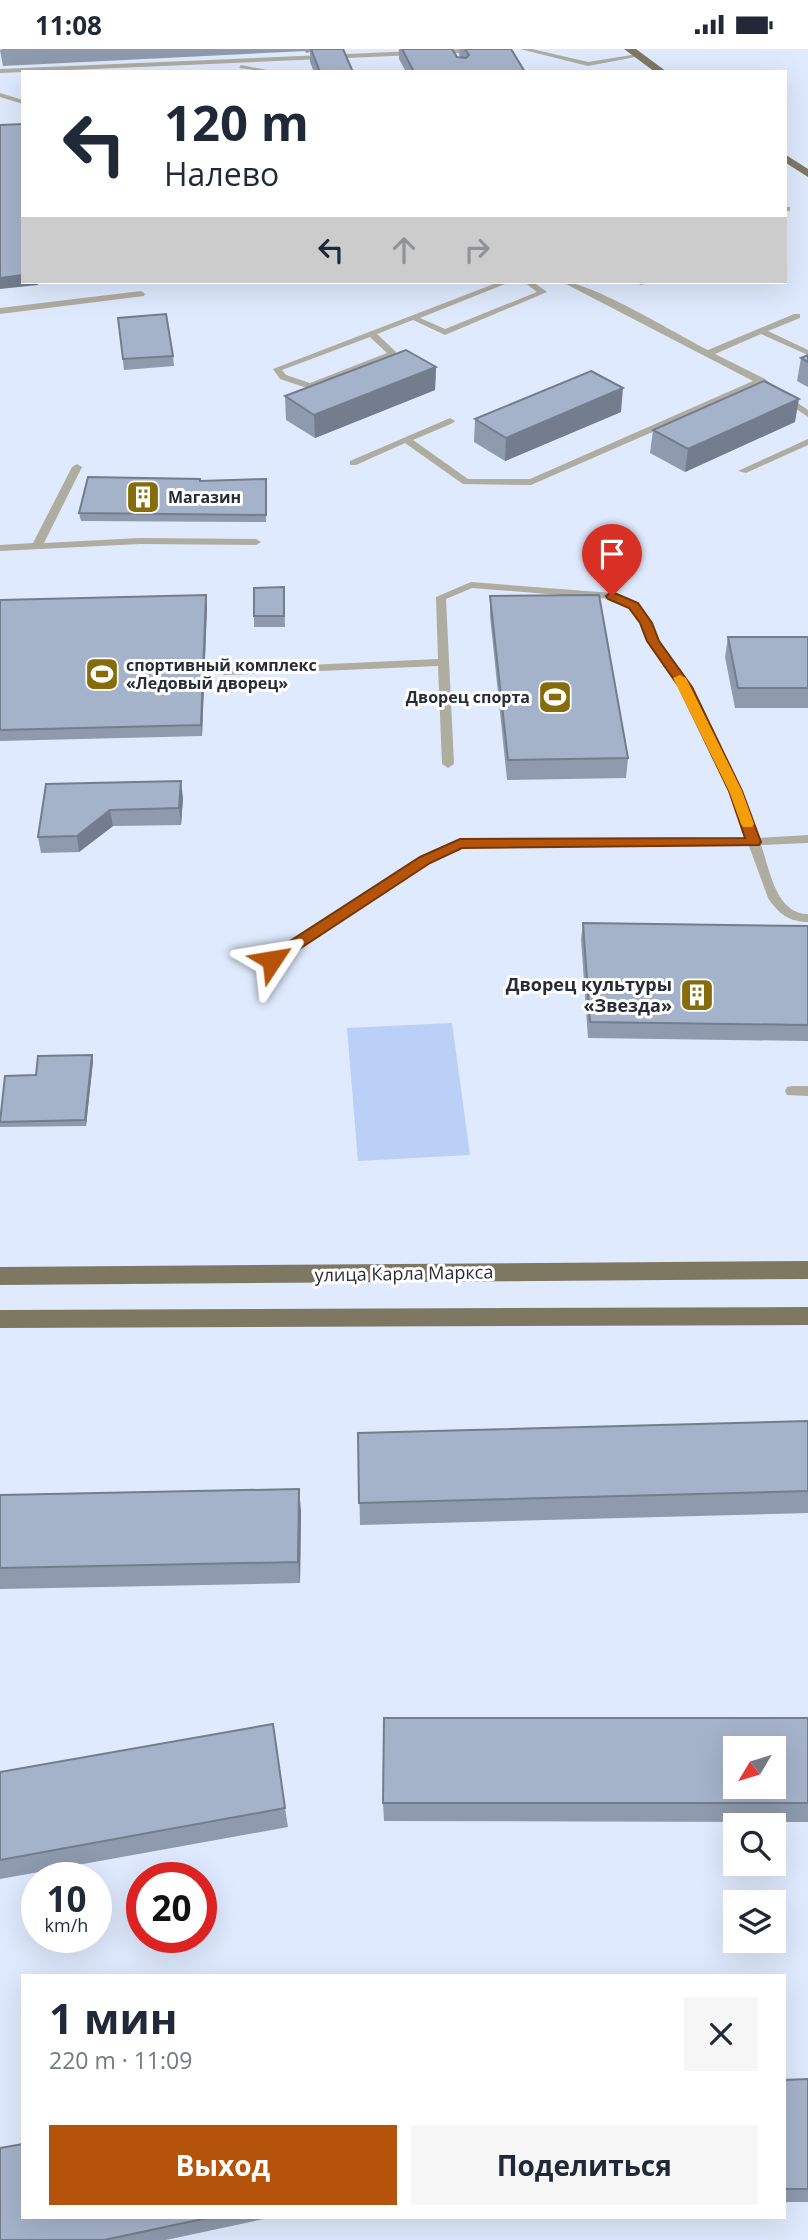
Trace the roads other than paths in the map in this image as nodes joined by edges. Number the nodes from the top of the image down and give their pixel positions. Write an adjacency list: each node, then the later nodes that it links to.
1 (508, 49): 3 (lane)
2 (523, 49): 4 (lane)
3 (449, 50): 5 (lane); 6 (lane)
4 (634, 52): 10 (main road)
5 (212, 62): 8 (lane); 9 (lane)
6 (456, 62)
7 (21, 70): 11 (lane)
8 (24, 70)
9 (256, 70)
10 (659, 70)
11 (0, 71)
12 (0, 95): 13 (lane)
13 (21, 101)
14 (787, 159): 15 (main road)
15 (808, 174)
16 (501, 284): 22 (lane)
17 (531, 284): 22 (lane)
18 (570, 284): 25 (lane)
19 (141, 294): 20 (lane)
20 (0, 311)
21 (797, 316): 23 (lane)
22 (412, 317): 24 (lane)
23 (761, 331): 25 (lane); 26 (lane)
24 (370, 333): 24 (lane)
25 (707, 353): 27 (lane)
26 (807, 353)
27 (762, 381): 28 (lane); 30 (lane)
28 (808, 414)
29 (450, 421): 30 (lane)
30 (406, 439): 32 (lane)
31 (808, 442): 34 (lane)
32 (354, 463)
33 (77, 467): 36 (lane)
34 (743, 471)
35 (256, 542): 36 (lane)
36 (37, 547): 37 (lane)
37 (0, 548)
38 (444, 662): 39 (lane); 40 (lane); 42 (lane)
39 (224, 672)
40 (448, 764)
41 (808, 839): 42 (lane)
42 (754, 842): 43 (lane); 44 (lane)
43 (808, 919)
44 (272, 960)
45 (792, 1091): 46 (lane)
46 (808, 1091)
47 (808, 1270): 48 (main road, улица Карла Маркса)
48 (0, 1276)
49 (808, 1316): 50 (main road)
50 (0, 1319)

